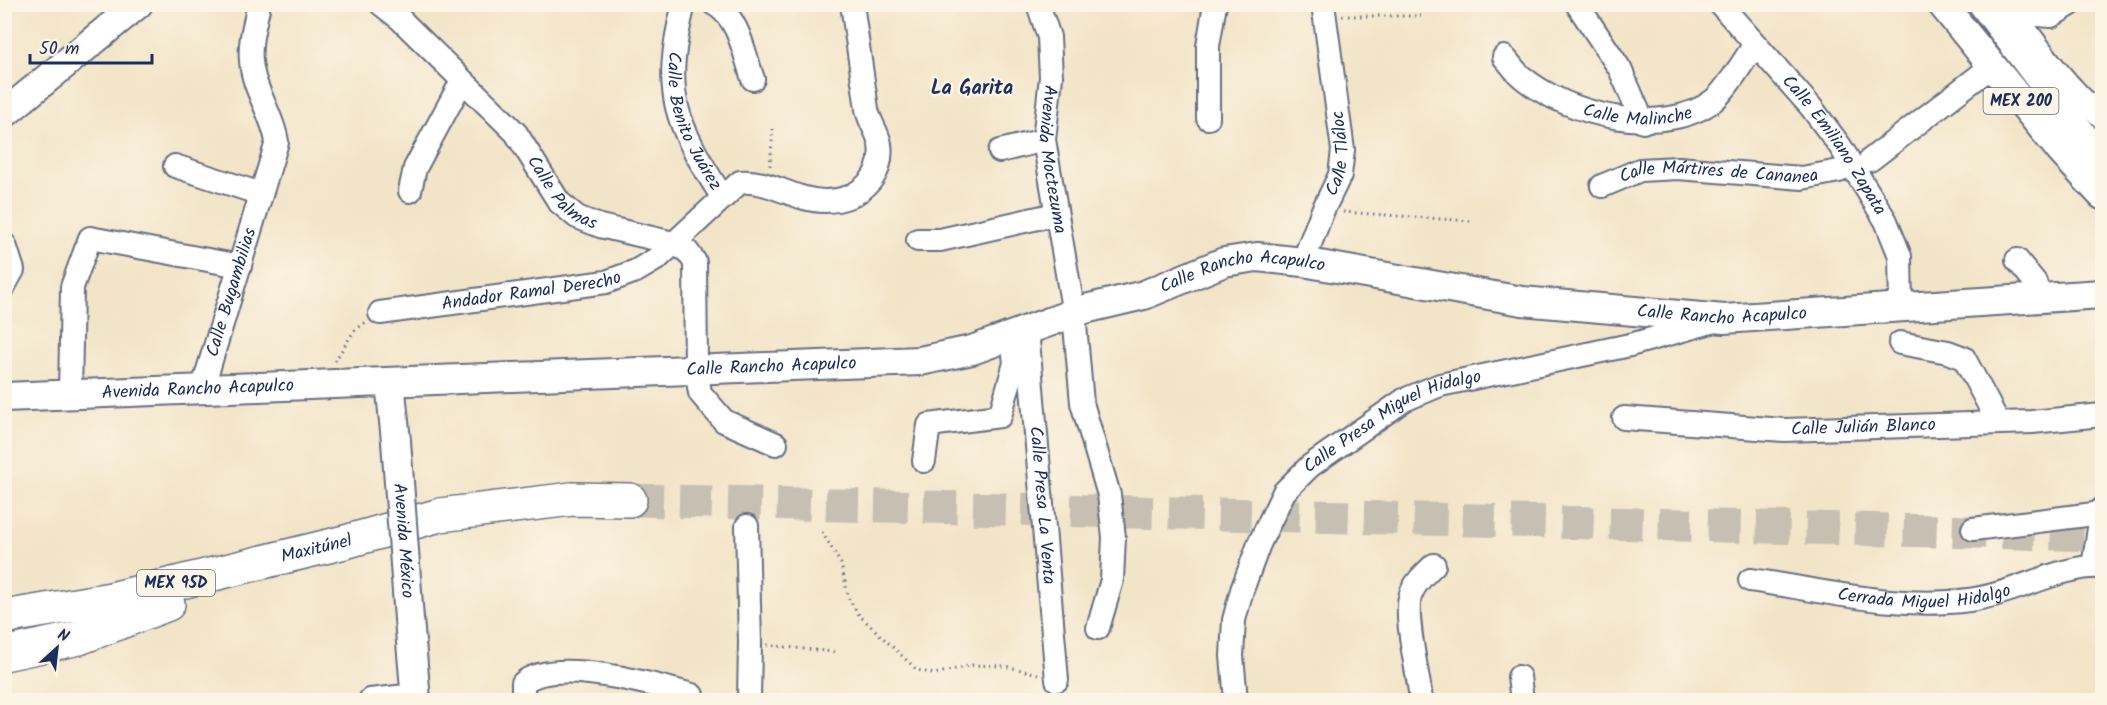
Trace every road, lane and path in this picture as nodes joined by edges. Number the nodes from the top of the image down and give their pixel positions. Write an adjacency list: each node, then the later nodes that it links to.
1 (113, 4): 23 (main road)
2 (138, 4): 24 (main road)
3 (259, 4): 38 (street, Calle Bugambilias)
4 (381, 4): 22 (street, Calle Palmas)
5 (684, 4): 40 (street, Calle Benito Juárez)
6 (714, 4): 21 (street)
7 (852, 4): 35 (street, Andador Ramal Derecho)
8 (1038, 4): 29 (street, Avenida Moctezuma)
9 (1215, 4): 26 (street)
10 (1577, 4): 27 (street)
11 (1720, 4): 18 (street, Calle Emiliano Zapata)
12 (1942, 4): 20 (main road, MEX 200)
13 (1983, 4): 31 (main road, MEX 200)
14 (2072, 4): 15 (street)
15 (2011, 9): 25 (street)
16 (1323, 10): 17 (path); 41 (street, Calle Tláloc)
17 (1421, 16)
18 (1755, 44): 27 (street, Calle Malinche); 53 (street, Calle Emiliano Zapata)
19 (1504, 57): 27 (street, Calle Malinche)
20 (1992, 66): 32 (street); 39 (main road, MEX 200)
21 (753, 79)
22 (462, 81): 37 (street); 45 (street, Calle Palmas)
23 (4, 93)
24 (4, 114)
25 (2103, 117)
26 (1208, 118)
27 (1643, 122)
28 (773, 129): 35 (path)
29 (1044, 140): 30 (street); 42 (street, Avenida Moctezuma)
30 (1000, 151)
31 (2103, 156)
32 (1870, 160)
33 (175, 166): 38 (street)
34 (1839, 171): 36 (street, Calle Mártires de Cananea)
35 (769, 185): 40 (street, Andador Ramal Derecho)
36 (1602, 186)
37 (410, 191)
38 (261, 195): 49 (street, Calle Bugambilias)
39 (2103, 195)
40 (723, 198): 45 (street, Andador Ramal Derecho)
41 (1323, 210): 43 (path); 48 (street, Calle Tláloc)
42 (1056, 214): 44 (street); 55 (street, Avenida Moctezuma)
43 (1470, 221)
44 (918, 240)
45 (673, 243): 54 (street, Andador Ramal Derecho); 59 (street, Calle Palmas)
46 (5, 245): 50 (street)
47 (2017, 260): 52 (street)
48 (1303, 262): 55 (main road, Calle Rancho Acapulco); 56 (main road, Calle Rancho Acapulco)
49 (240, 266): 62 (street, Calle Bugambilias); 63 (street)
50 (4, 286)
51 (2103, 294): 52 (main road, Calle Rancho Acapulco)
52 (2040, 297): 53 (main road, Calle Rancho Acapulco)
53 (1901, 306): 56 (main road, Calle Rancho Acapulco)
54 (380, 313): 61 (path)
55 (1074, 314): 57 (main road, Calle Rancho Acapulco); 81 (street, Avenida Moctezuma)
56 (1724, 319): 93 (street, Calle Presa Miguel Hidalgo)
57 (1019, 333): 59 (main road, Calle Rancho Acapulco); 69 (street); 87 (street, Calle Presa La Venta)
58 (1900, 344): 67 (street)
59 (696, 368): 60 (main road, Calle Rancho Acapulco); 68 (street, Calle Palmas)
60 (390, 382): 61 (main road, Avenida Rancho Acapulco); 89 (main road, Avenida México, bridge)
61 (323, 383): 62 (main road, Avenida Rancho Acapulco)
62 (202, 390): 63 (main road, Avenida Rancho Acapulco)
63 (70, 394): 64 (main road, Avenida Rancho Acapulco)
64 (4, 397)
65 (2103, 415): 67 (street, Calle Julián Blanco)
66 (1624, 418): 67 (street, Calle Julián Blanco)
67 (1998, 422)
68 (776, 444)
69 (924, 461)
70 (630, 500): 75 (highway, Maxitúnel / MEX 95D)
71 (2102, 511): 73 (street); 77 (street)
72 (747, 526): 83 (street)
73 (1973, 529)
74 (822, 532): 87 (path)
75 (345, 542): 79 (highway, MEX 95D); 80 (highway, Maxitúnel / MEX 95D)
76 (1434, 565): 94 (street)
77 (2098, 567): 78 (street, Cerrada Miguel Hidalgo)
78 (1750, 580)
79 (147, 611): 82 (highway, MEX 95D); 85 (highway)
80 (4, 616)
81 (1098, 628)
82 (4, 634)
83 (750, 643): 84 (path); 92 (street)
84 (834, 652)
85 (4, 654)
86 (1519, 677): 95 (street)
87 (1057, 680)
88 (692, 695): 91 (street)
89 (415, 698): 90 (street)
90 (370, 700)
91 (523, 700)
92 (749, 700)
93 (1236, 700)
94 (1421, 700)
95 (1522, 700)

